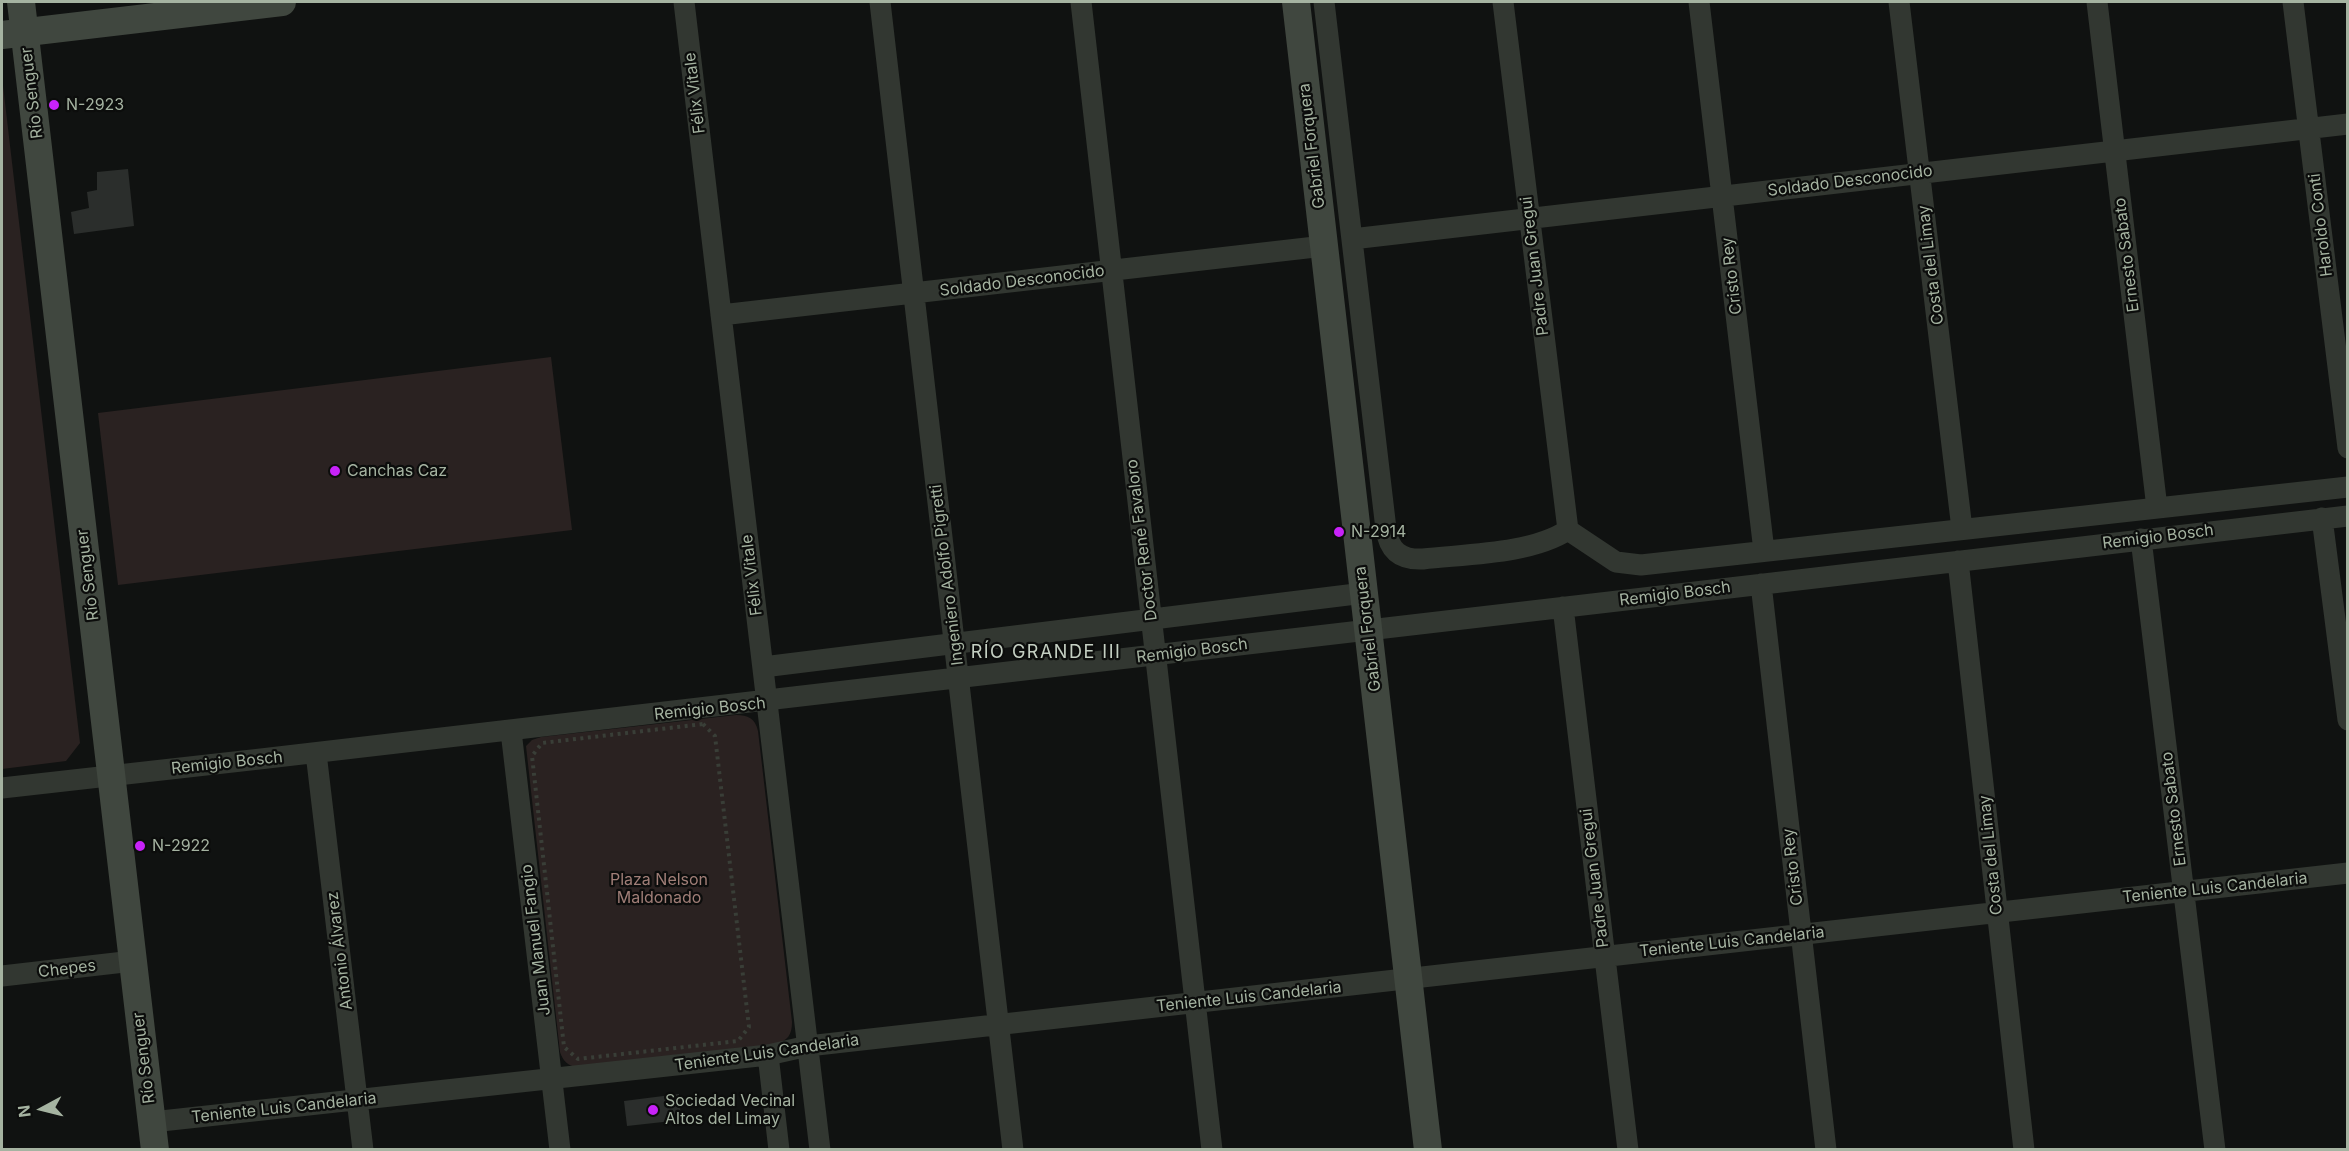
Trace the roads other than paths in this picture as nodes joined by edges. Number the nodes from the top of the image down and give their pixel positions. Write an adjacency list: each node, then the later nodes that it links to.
1 (21, 2): 14 (main road, Río Senguer)
2 (282, 2): 13 (main road)
3 (684, 2): 25 (street, Félix Vitale)
4 (880, 2): 24 (street, Ingeniero Adolfo Pigretti)
5 (1081, 2): 23 (street, Doctor René Favaloro)
6 (1296, 2): 22 (main road, Gabriel Forquera)
7 (1324, 2): 21 (street, Gabriel Forquera)
8 (1503, 2): 20 (street, Padre Juan Gregui)
9 (1699, 2): 19 (street, Cristo Rey)
10 (1899, 2): 18 (street, Costa del Limay)
11 (2097, 2): 17 (street, Ernesto Sabato)
12 (2294, 2): 16 (street, Haroldo Conti)
13 (252, 3): 14 (main road)
14 (13, 33): 49 (main road, Río Senguer)
15 (2348, 124): 16 (street, Soldado Desconocido)
16 (2309, 128): 17 (street, Soldado Desconocido); 26 (street, Haroldo Conti)
17 (2115, 150): 18 (street, Soldado Desconocido); 28 (street, Ernesto Sabato)
18 (1920, 173): 19 (street, Soldado Desconocido); 32 (street, Costa del Limay)
19 (1722, 196): 20 (street, Soldado Desconocido); 34 (street, Cristo Rey)
20 (1530, 218): 21 (street, Soldado Desconocido); 31 (street, Padre Juan Gregui)
21 (1352, 239): 31 (street, Gabriel Forquera)
22 (1324, 246): 23 (street, Soldado Desconocido); 37 (main road, Gabriel Forquera)
23 (1112, 270): 24 (street, Soldado Desconocido); 39 (street, Doctor René Favaloro)
24 (914, 293): 25 (street, Soldado Desconocido); 41 (street, Ingeniero Adolfo Pigretti)
25 (721, 315): 43 (street, Félix Vitale)
26 (2348, 448)
27 (2348, 487): 28 (street, Remigio Bosch)
28 (2157, 508): 32 (street, Remigio Bosch)
29 (2348, 516): 30 (street, Remigio Bosch)
30 (2322, 519): 33 (street, Remigio Bosch); 46 (street)
31 (1568, 530): 34 (street, Remigio Bosch)
32 (1962, 530): 34 (street, Remigio Bosch)
33 (2141, 539): 35 (street, Remigio Bosch); 52 (street, Ernesto Sabato)
34 (1764, 551)
35 (1958, 561): 36 (street, Remigio Bosch); 53 (street, Costa del Limay)
36 (1761, 584): 38 (street, Remigio Bosch); 54 (street, Cristo Rey)
37 (1364, 593): 39 (street); 40 (main road, Gabriel Forquera)
38 (1563, 607): 40 (street, Remigio Bosch); 55 (street, Padre Juan Gregui)
39 (1152, 619): 41 (street); 42 (street, Doctor René Favaloro)
40 (1368, 629): 42 (street, Remigio Bosch); 58 (main road, Gabriel Forquera)
41 (954, 643): 43 (street); 44 (street, Ingeniero Adolfo Pigretti)
42 (1156, 655): 44 (street, Remigio Bosch); 59 (street, Doctor René Favaloro)
43 (763, 667): 45 (street, Félix Vitale)
44 (959, 679): 45 (street, Remigio Bosch); 60 (street, Ingeniero Adolfo Pigretti)
45 (767, 702): 47 (street, Remigio Bosch); 61 (street, Félix Vitale)
46 (2348, 720)
47 (511, 731): 48 (street, Remigio Bosch); 63 (street, Juan Manuel Fangio)
48 (316, 753): 49 (street, Remigio Bosch); 64 (street, Antonio Álvarez)
49 (111, 776): 50 (street, Remigio Bosch); 56 (main road, Río Senguer)
50 (2, 788)
51 (2348, 873): 52 (street, Teniente Luis Candelaria)
52 (2184, 891): 53 (street, Teniente Luis Candelaria); 76 (street, Ernesto Sabato)
53 (1997, 912): 54 (street, Teniente Luis Candelaria); 75 (street, Costa del Limay)
54 (1801, 934): 55 (street, Teniente Luis Candelaria); 74 (street, Cristo Rey)
55 (1605, 957): 58 (street, Teniente Luis Candelaria); 73 (street, Padre Juan Gregui)
56 (133, 961): 57 (street, Chepes); 65 (main road, Río Senguer)
57 (2, 976)
58 (1408, 979): 59 (street, Teniente Luis Candelaria); 72 (main road, Gabriel Forquera)
59 (1196, 1003): 60 (street, Teniente Luis Candelaria); 71 (street, Doctor René Favaloro)
60 (999, 1025): 61 (street, Teniente Luis Candelaria); 70 (street, Ingeniero Adolfo Pigretti)
61 (808, 1046): 62 (street, Teniente Luis Candelaria); 69 (street, Félix Vitale)
62 (768, 1055): 63 (street, Teniente Luis Candelaria); 68 (street)
63 (552, 1079): 64 (street, Teniente Luis Candelaria); 67 (street, Juan Manuel Fangio)
64 (358, 1100): 65 (street, Teniente Luis Candelaria); 66 (street, Antonio Álvarez)
65 (153, 1136)
66 (363, 1149)
67 (561, 1149)
68 (779, 1149)
69 (820, 1149)
70 (1013, 1149)
71 (1212, 1149)
72 (1428, 1149)
73 (1628, 1149)
74 (1826, 1149)
75 (2024, 1149)
76 (2215, 1149)

